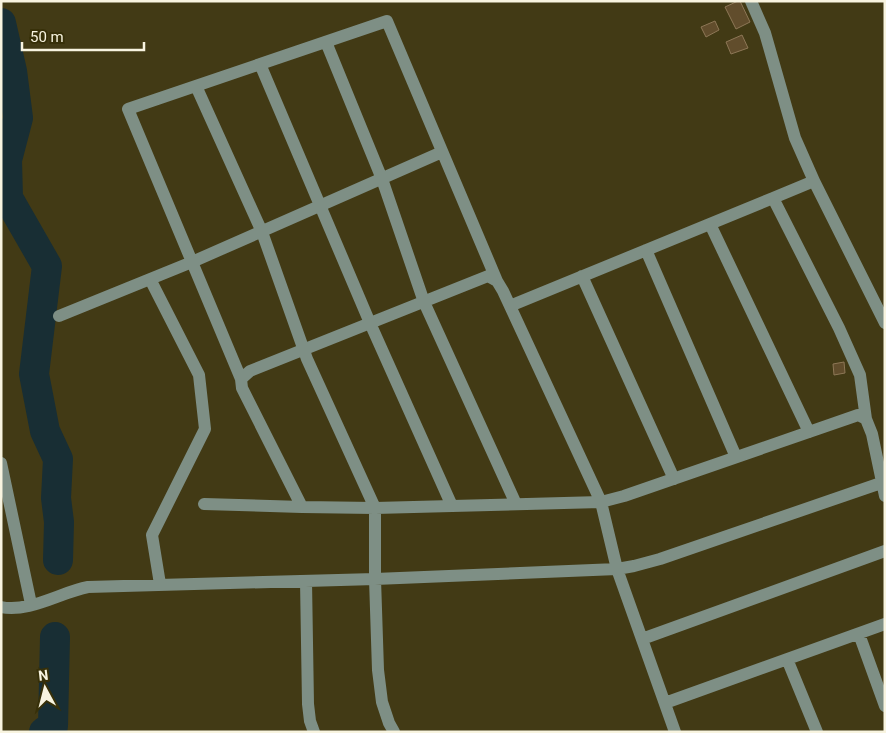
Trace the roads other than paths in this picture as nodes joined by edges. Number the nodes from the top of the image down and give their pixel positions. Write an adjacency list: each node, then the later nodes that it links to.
1 (751, 1): 7 (street)
2 (326, 42): 3 (street); 5 (street); 6 (street)
3 (260, 64): 4 (street); 9 (street)
4 (196, 86): 11 (street); 13 (street)
5 (442, 152): 6 (street); 16 (street)
6 (382, 179): 9 (street); 17 (street)
7 (814, 181): 8 (street); 20 (street)
8 (773, 198): 10 (street); 24 (street)
9 (320, 206): 11 (street); 21 (street)
10 (710, 224): 12 (street); 25 (street)
11 (262, 232): 13 (street); 22 (street)
12 (646, 250): 14 (street); 26 (street)
13 (192, 262): 15 (street); 23 (street)
14 (582, 276): 18 (street); 28 (street)
15 (150, 279): 19 (street); 41 (street)
16 (497, 281): 17 (street); 18 (street)
17 (424, 302): 21 (street); 33 (street)
18 (510, 306): 31 (street)
19 (59, 316)
20 (885, 322)
21 (370, 323): 22 (street); 34 (street)
22 (303, 350): 23 (street); 36 (street)
23 (241, 379): 35 (street)
24 (866, 419): 25 (street); 29 (street)
25 (809, 432): 26 (street)
26 (736, 458): 28 (street)
27 (1, 463): 42 (street)
28 (674, 479): 31 (street)
29 (881, 482): 30 (street); 38 (street)
30 (885, 496)
31 (601, 502): 33 (street); 38 (street)
32 (204, 504): 35 (street)
33 (516, 504): 34 (street)
34 (452, 506): 36 (street)
35 (302, 507): 36 (street)
36 (375, 508): 39 (street)
37 (885, 551): 46 (street)
38 (617, 569): 39 (street); 46 (street)
39 (375, 579): 40 (street); 52 (street)
40 (306, 581): 41 (street); 51 (street)
41 (160, 584): 42 (street)
42 (31, 604): 43 (street)
43 (1, 607)
44 (885, 624): 45 (street)
45 (859, 634): 47 (street); 49 (street)
46 (642, 639): 48 (street)
47 (788, 659): 48 (street); 50 (street)
48 (665, 703): 53 (street)
49 (885, 706)
50 (813, 731)
51 (314, 732)
52 (394, 732)
53 (676, 732)

